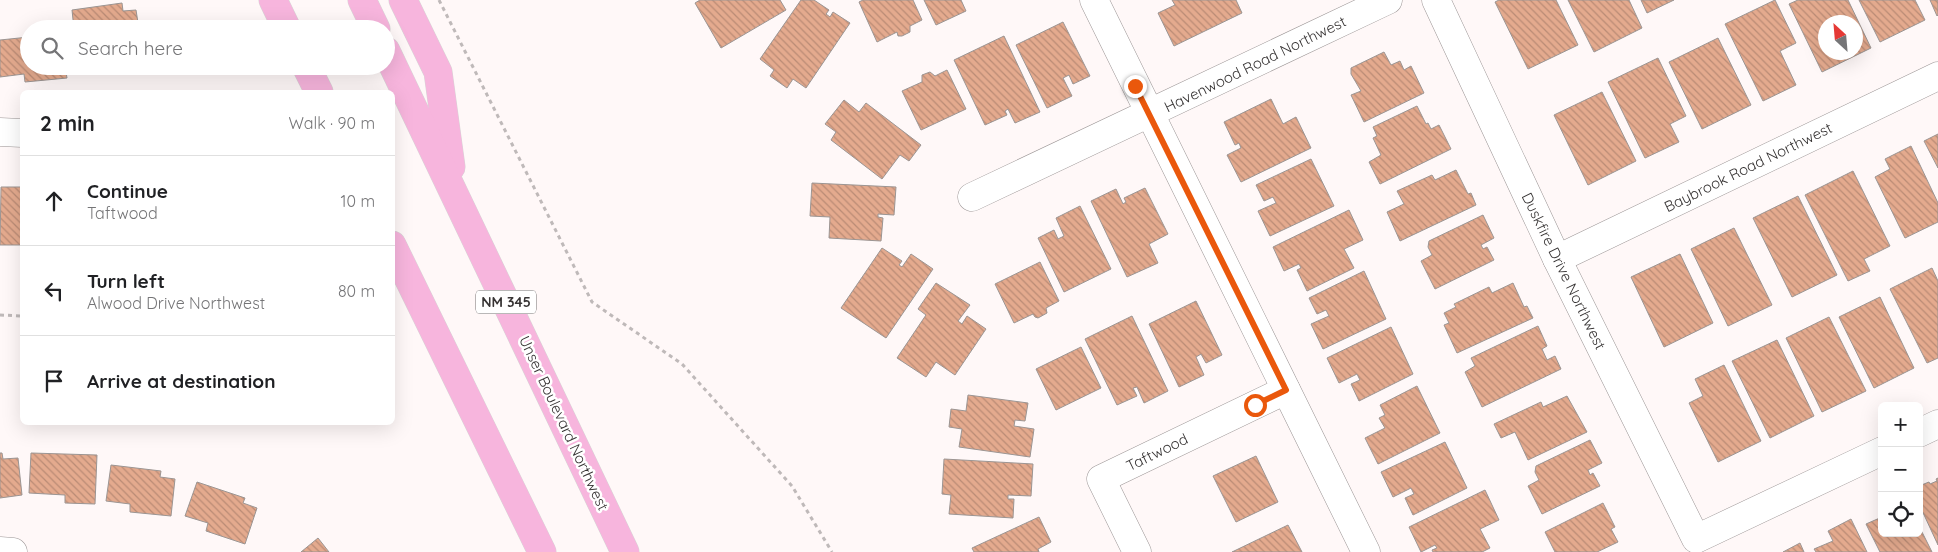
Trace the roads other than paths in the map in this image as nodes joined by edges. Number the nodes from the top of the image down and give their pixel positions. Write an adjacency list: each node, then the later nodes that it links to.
1 (274, 0): 7 (main road)
2 (362, 0): 8 (main road)
3 (403, 0): 16 (main road)
4 (1094, 0): 13 (street)
5 (1388, 0): 13 (street, Havenwood Road Northwest)
6 (1436, 0): 19 (street, Duskfire Drive Northwest)
7 (284, 20)
8 (372, 20)
9 (395, 70): 16 (main road, Unser Boulevard Northwest / NM 345)
10 (310, 75): 12 (main road)
11 (1938, 76): 19 (street, Baybrook Road Northwest)
12 (317, 90)
13 (1149, 115): 17 (street, Havenwood Road Northwest); 20 (street)
14 (0, 132): 15 (street)
15 (20, 133)
16 (454, 193): 27 (main road, Unser Boulevard Northwest / NM 345)
17 (972, 197)
18 (395, 251): 26 (main road)
19 (1557, 259): 23 (street, Duskfire Drive Northwest)
20 (1286, 390): 28 (street, Taftwood); 29 (street)
21 (1938, 424): 22 (street)
22 (1923, 431)
23 (1878, 453)
24 (0, 551): 25 (street)
25 (13, 552)
26 (542, 552)
27 (625, 552)
28 (1137, 552)
29 (1366, 552)

